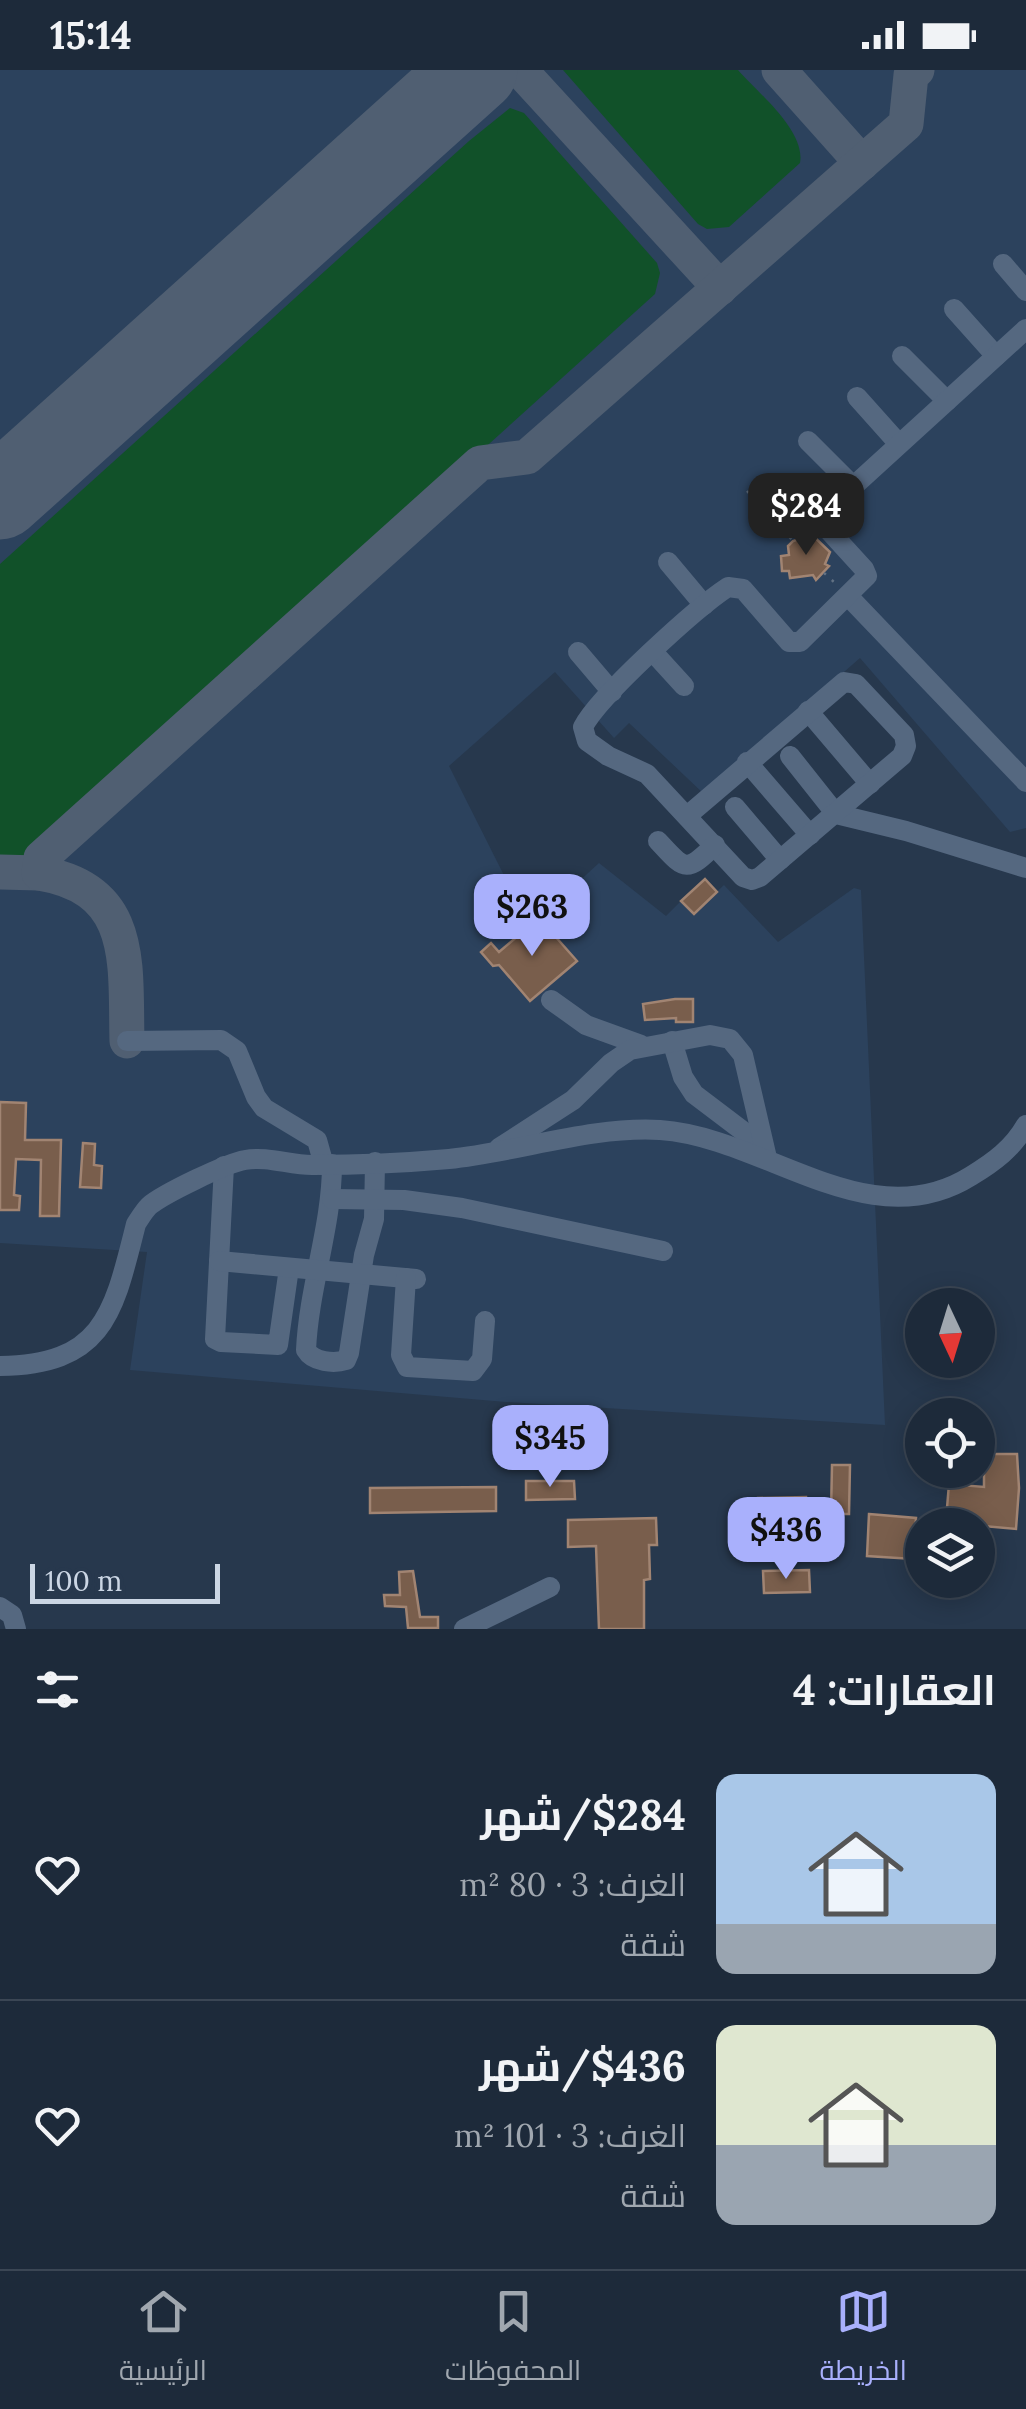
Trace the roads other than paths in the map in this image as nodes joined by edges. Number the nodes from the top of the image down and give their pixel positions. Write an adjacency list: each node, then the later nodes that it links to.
1 (1002, 264): 2 (lane)
2 (1026, 291)
3 (954, 309): 6 (lane)
4 (1026, 329): 6 (lane)
5 (902, 356): 8 (lane)
6 (996, 356): 8 (lane)
7 (857, 397): 10 (lane)
8 (946, 401): 10 (lane)
9 (808, 441): 11 (lane)
10 (900, 444): 11 (lane)
11 (853, 486): 13 (lane)
12 (668, 562): 14 (lane)
13 (848, 597): 14 (lane); 22 (lane)
14 (704, 605): 16 (lane)
15 (578, 652): 18 (lane)
16 (653, 652): 17 (lane); 18 (lane)
17 (684, 686)
18 (612, 692): 26 (lane)
19 (808, 712): 21 (lane); 23 (lane); 23 (lane)
20 (790, 756): 25 (lane)
21 (747, 762): 26 (lane); 27 (lane)
22 (1026, 782)
23 (870, 784): 25 (lane)
24 (735, 806): 30 (lane)
25 (836, 814): 27 (lane); 31 (lane)
26 (687, 816): 29 (lane)
27 (810, 834): 30 (lane)
28 (658, 841): 29 (lane)
29 (715, 845): 30 (lane)
30 (780, 860)
31 (1026, 868)
32 (551, 1000): 35 (lane)
33 (127, 1041): 40 (lane)
34 (672, 1041): 35 (lane); 37 (lane); 37 (lane)
35 (641, 1046): 38 (lane)
36 (1026, 1125): 37 (lane)
37 (765, 1152): 38 (lane)
38 (490, 1153): 39 (lane)
39 (375, 1162): 40 (lane); 43 (lane)
40 (328, 1165): 41 (lane); 42 (lane)
41 (224, 1166): 45 (lane); 50 (lane)
42 (332, 1199): 43 (lane); 47 (lane)
43 (374, 1200): 44 (lane); 48 (lane)
44 (663, 1251)
45 (219, 1261): 46 (lane); 46 (lane)
46 (289, 1268): 47 (lane)
47 (315, 1270): 48 (lane); 48 (lane)
48 (362, 1274): 49 (lane)
49 (484, 1320)
50 (0, 1366)
51 (550, 1587): 54 (lane)
52 (0, 1607): 53 (lane)
53 (16, 1629)
54 (464, 1629)

